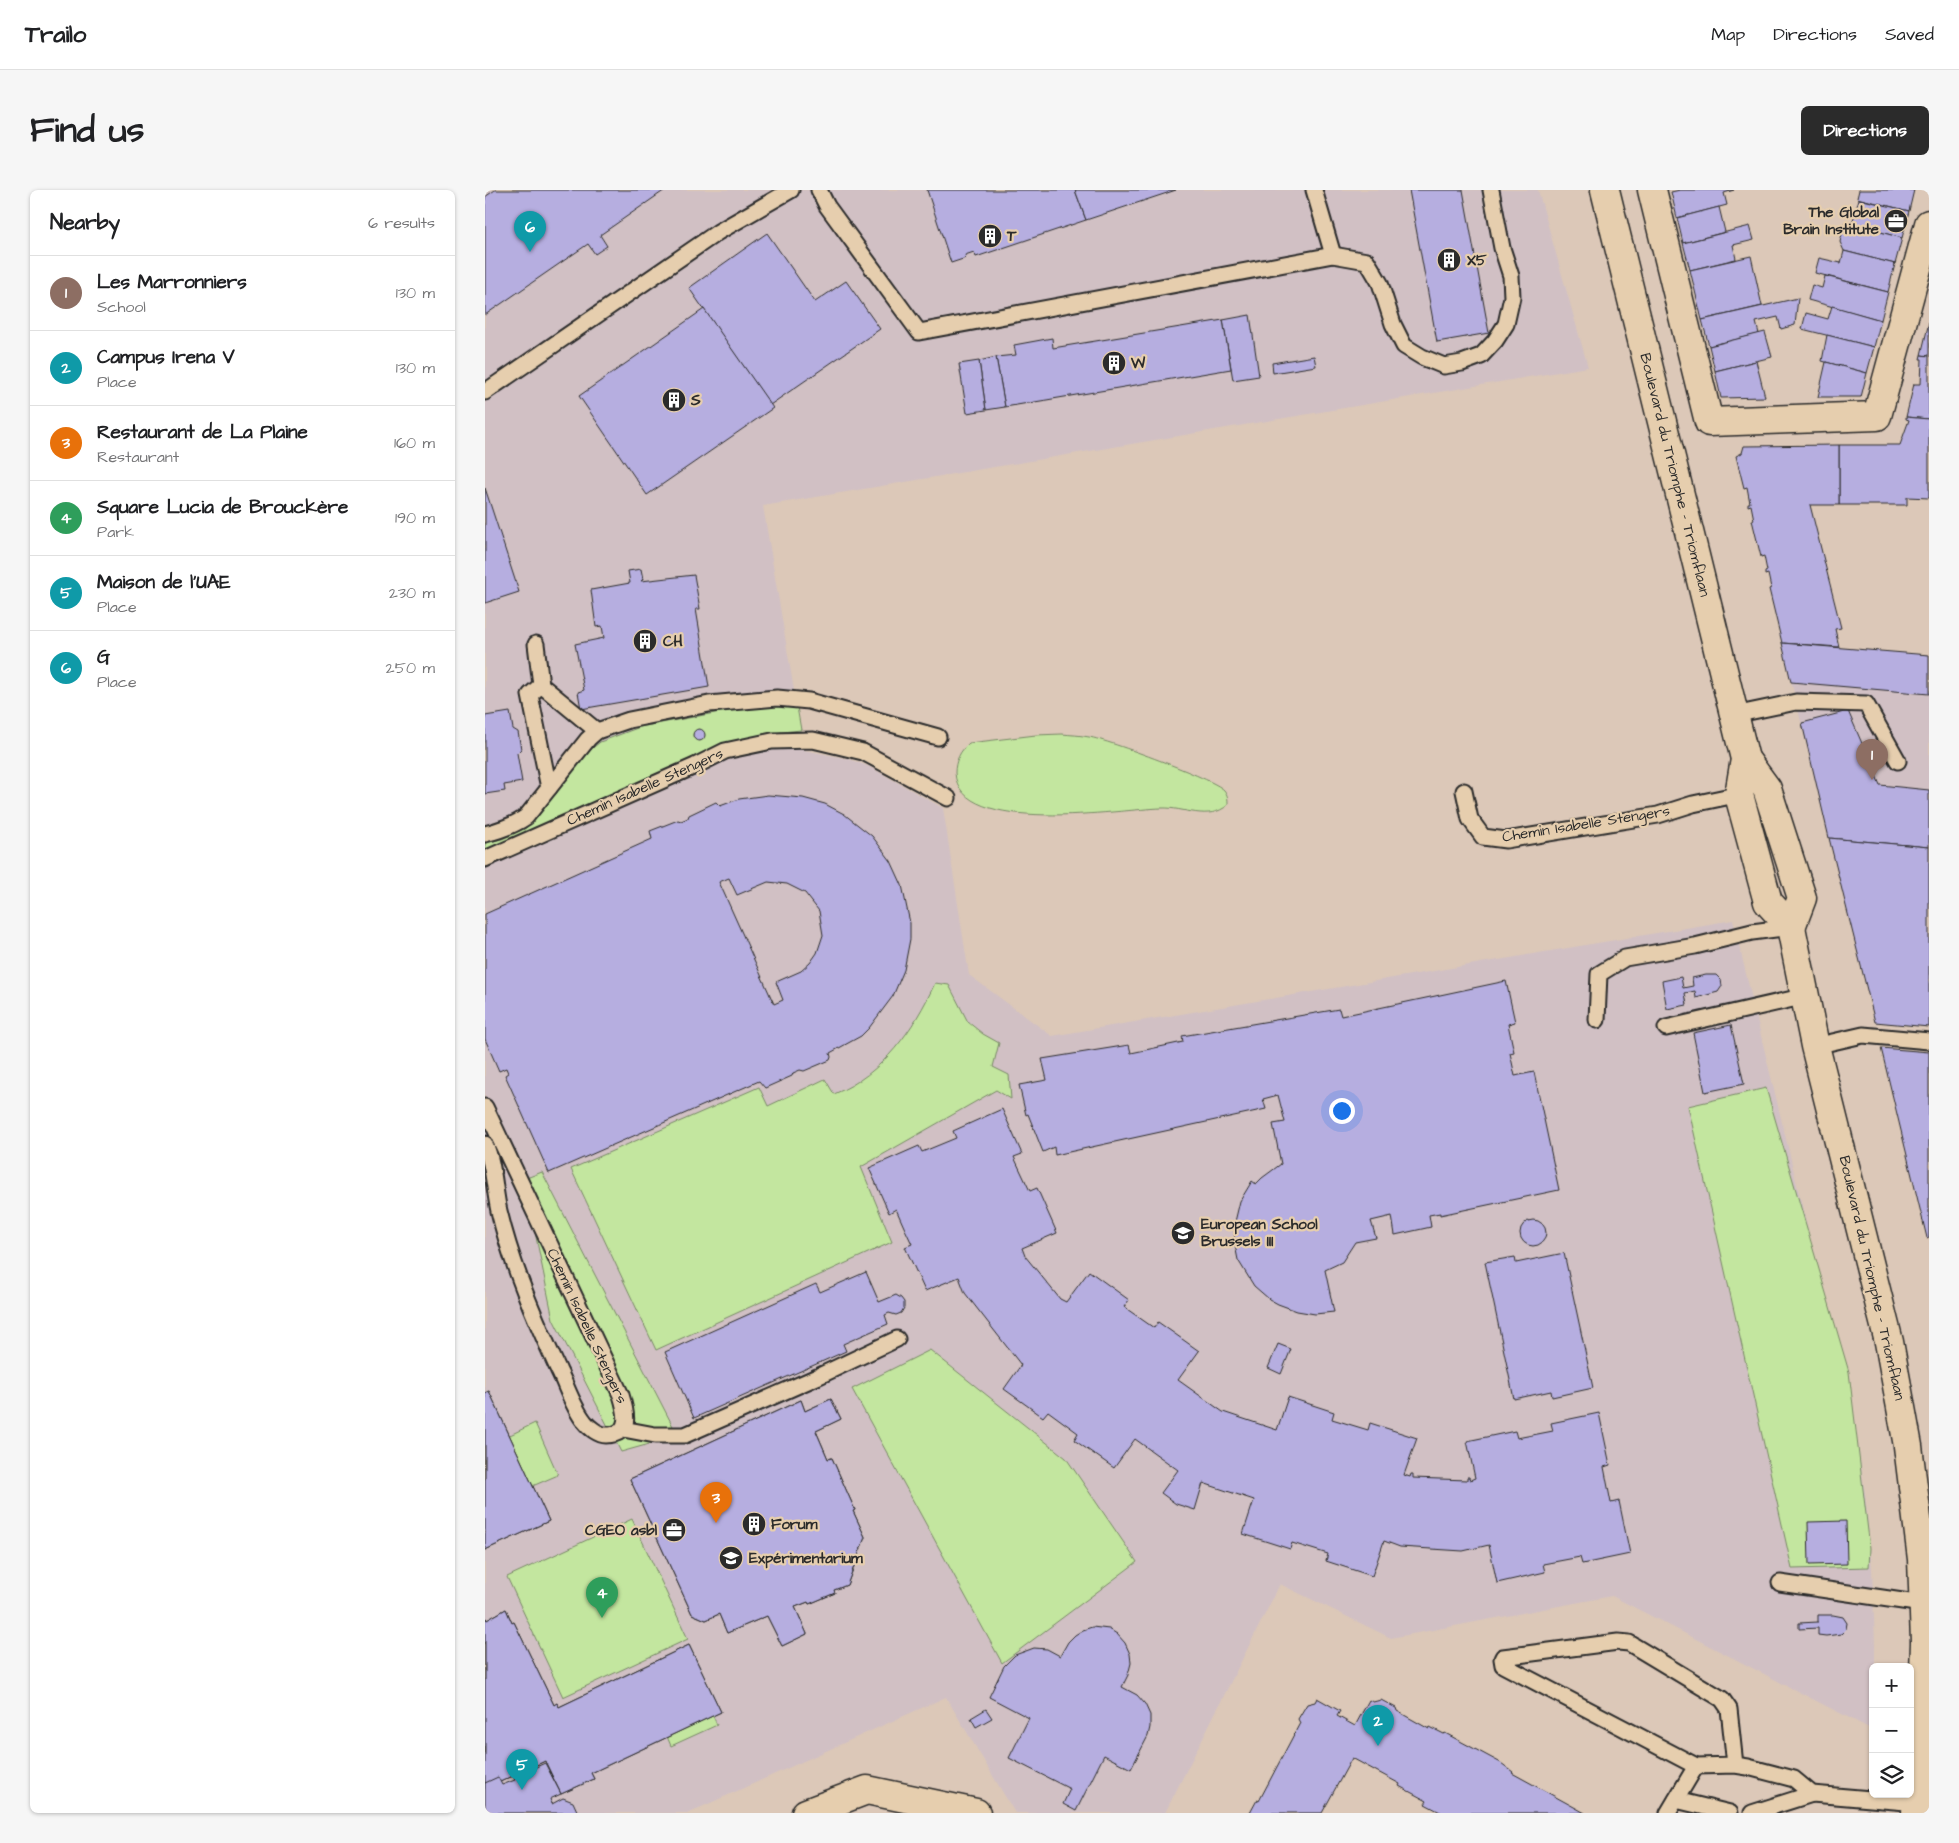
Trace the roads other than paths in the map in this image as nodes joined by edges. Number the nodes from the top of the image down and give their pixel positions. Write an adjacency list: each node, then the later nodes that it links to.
1 (791, 190): 9 (lane)
2 (819, 190): 8 (lane)
3 (1314, 190): 8 (lane)
4 (1491, 190): 8 (lane)
5 (1605, 190): 12 (main road, Boulevard du Triomphe - Triomflaan)
6 (1652, 190): 7 (main road)
7 (1929, 224)
8 (1333, 255)
9 (485, 392)
10 (536, 644): 11 (lane)
11 (541, 685): 13 (lane); 17 (lane)
12 (1734, 715): 15 (main road, Boulevard du Triomphe - Triomflaan); 16 (lane)
13 (597, 730): 14 (lane); 17 (lane)
14 (938, 736)
15 (1745, 759): 18 (main road, Boulevard du Triomphe - Triomflaan); 20 (main road, Boulevard du Triomphe - Triomflaan)
16 (1898, 761)
17 (549, 788): 22 (lane)
18 (1767, 789): 20 (lane, Chemin Isabelle Stengers); 24 (main road, Boulevard du Triomphe - Triomflaan)
19 (1464, 791): 20 (lane, Chemin Isabelle Stengers)
20 (1739, 795): 24 (main road, Boulevard du Triomphe - Triomflaan)
21 (948, 798): 23 (lane, Chemin Isabelle Stengers)
22 (485, 834)
23 (485, 859)
24 (1791, 927): 25 (main road, Boulevard du Triomphe - Triomflaan); 26 (lane)
25 (1805, 996): 27 (lane); 29 (main road, Boulevard du Triomphe - Triomflaan)
26 (1597, 1020)
27 (1666, 1028)
28 (1929, 1041): 29 (lane)
29 (1815, 1046): 35 (main road, Boulevard du Triomphe - Triomflaan)
30 (485, 1106): 33 (lane, Chemin Isabelle Stengers)
31 (485, 1144): 33 (lane)
32 (897, 1339): 33 (lane)
33 (623, 1429)
34 (1780, 1583): 35 (lane)
35 (1923, 1604): 40 (main road, Boulevard du Triomphe - Triomflaan)
36 (1735, 1765): 37 (lane); 37 (lane); 38 (lane)
37 (1696, 1766): 39 (lane)
38 (1812, 1794): 40 (lane); 45 (lane)
39 (1675, 1806): 43 (lane); 44 (lane)
40 (1917, 1808)
41 (806, 1813): 42 (main road)
42 (977, 1813)
43 (1668, 1813)
44 (1730, 1813)
45 (1751, 1813)

